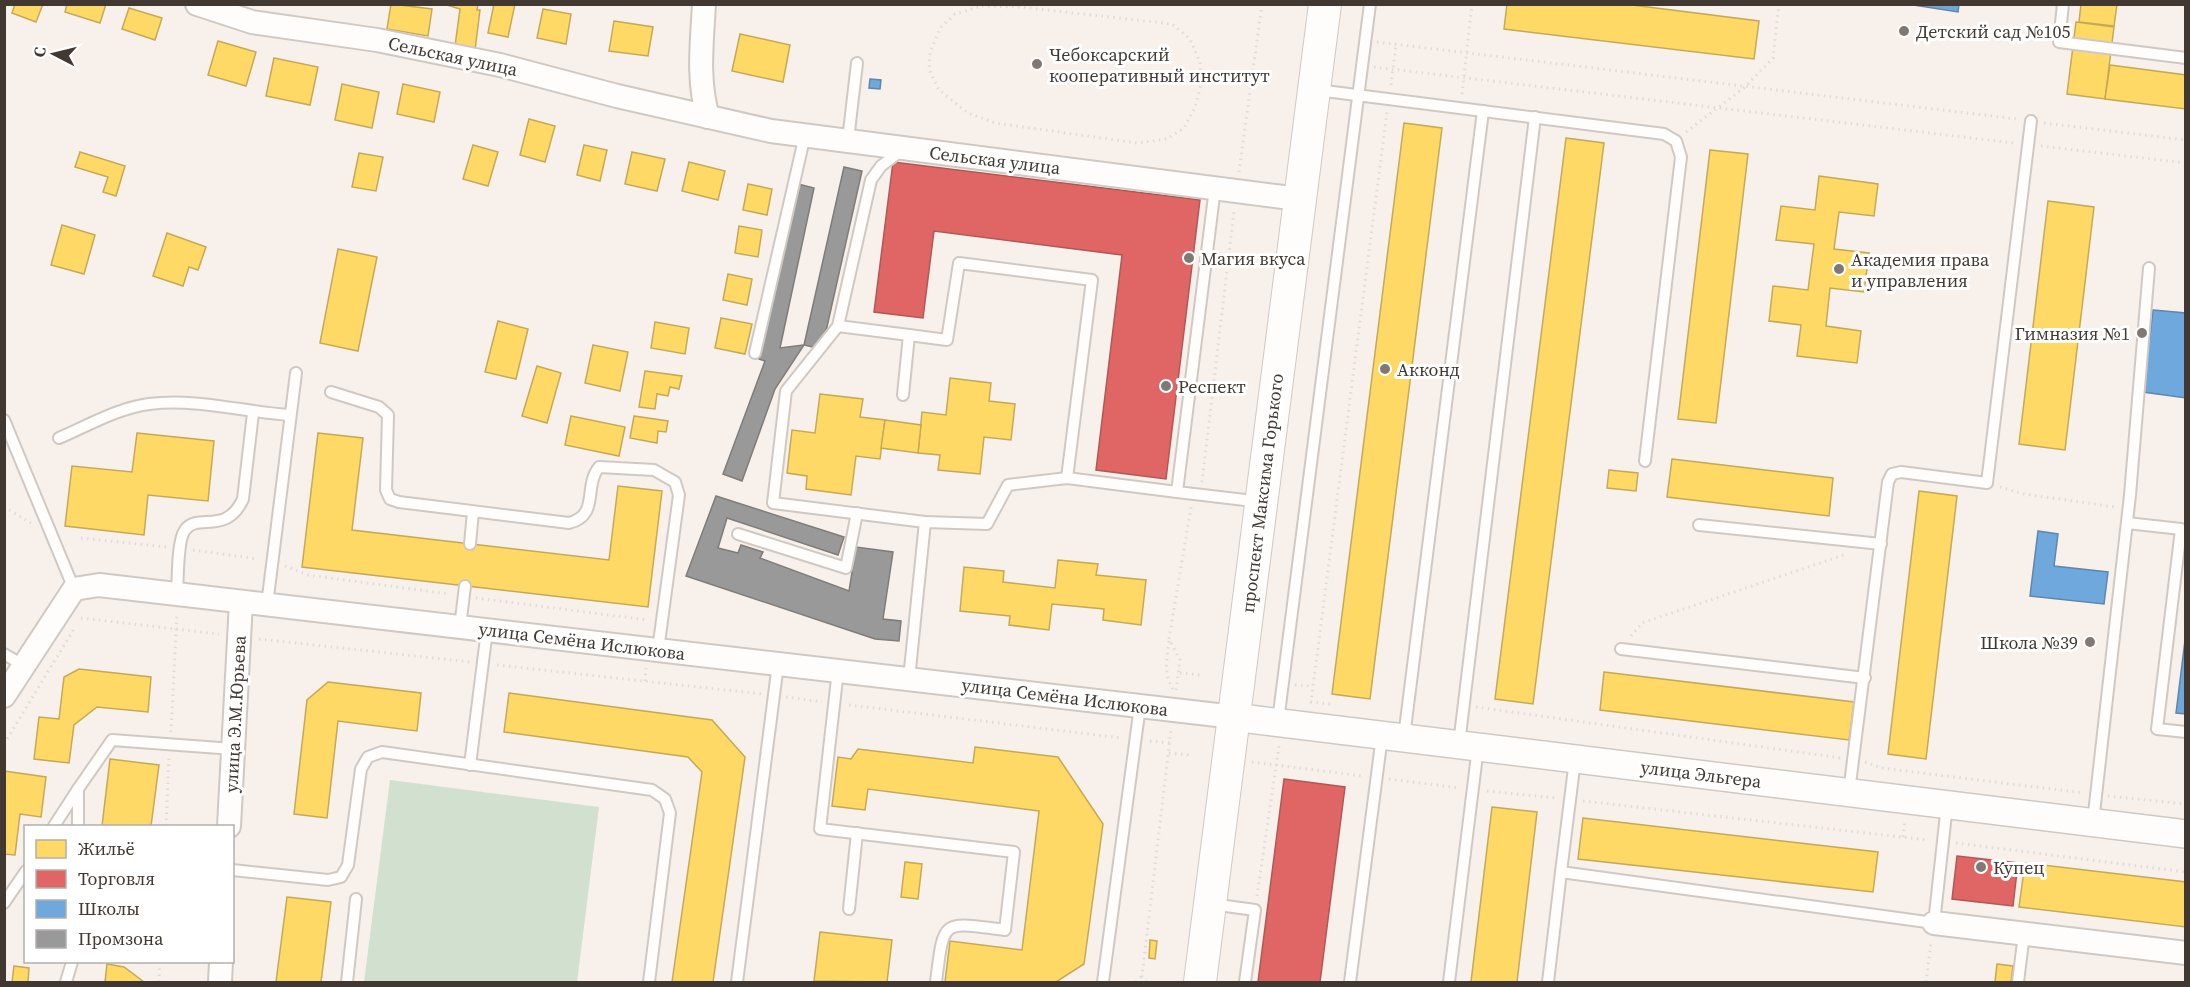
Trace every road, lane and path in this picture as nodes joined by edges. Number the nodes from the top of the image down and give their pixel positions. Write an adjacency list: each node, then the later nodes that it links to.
1 (197, 4): 24 (street, Сельская улица)
2 (704, 4): 24 (street)
3 (1262, 4): 34 (path)
4 (1308, 4): 18 (main road, проспект Максима Горького)
5 (1325, 4): 18 (main road, проспект Максима Горького)
6 (1370, 4): 14 (lane)
7 (1472, 4): 11 (path)
8 (1779, 4): 17 (path)
9 (2063, 4): 12 (lane)
10 (1020, 6): 10 (path)
11 (1464, 53): 15 (path); 16 (path); 17 (path)
12 (2186, 58)
13 (857, 63): 28 (lane)
14 (1362, 66): 15 (path); 19 (lane)
15 (1393, 69): 16 (path); 20 (path)
16 (1462, 78): 21 (path); 22 (path)
17 (1745, 87): 22 (path); 26 (path)
18 (1306, 88): 19 (lane); 36 (main road, проспект Максима Горького)
19 (1358, 94): 20 (lane); 103 (lane)
20 (1389, 99): 21 (lane); 94 (path)
21 (1461, 108): 23 (lane)
22 (1715, 108): 30 (path); 31 (path)
23 (1483, 111): 25 (lane); 105 (lane)
24 (708, 117): 27 (street, Сельская улица)
25 (1535, 117): 30 (lane); 110 (lane)
26 (2031, 121): 29 (path); 31 (lane)
27 (805, 135): 28 (street, Сельская улица); 41 (lane)
28 (848, 140): 32 (street, Сельская улица)
29 (2186, 140)
30 (1676, 141): 49 (lane)
31 (2028, 144): 33 (path); 51 (lane)
32 (905, 148): 35 (street, Сельская улица); 39 (lane)
33 (2186, 163)
34 (1237, 183)
35 (1215, 188): 36 (street, Сельская улица); 53 (lane)
36 (1292, 198): 54 (main road, проспект Максима Горького); 101 (main road, проспект Максима Горького)
37 (1235, 210): 52 (path)
38 (2149, 268): 57 (lane)
39 (838, 326): 40 (lane); 59 (lane)
40 (909, 335): 44 (lane); 50 (lane)
41 (755, 353)
42 (296, 373): 46 (lane)
43 (331, 392): 58 (lane)
44 (903, 395)
45 (252, 413): 46 (lane); 48 (lane); 68 (lane)
46 (290, 416): 69 (lane)
47 (4, 420): 64 (lane)
48 (59, 438)
49 (1646, 461)
50 (1067, 478): 53 (lane); 60 (lane)
51 (1987, 483): 57 (path); 67 (lane)
52 (1201, 487)
53 (1177, 492): 54 (lane)
54 (1245, 500): 101 (main road, проспект Максима Горького)
55 (1192, 502): 82 (path)
56 (4, 507): 64 (path)
57 (2128, 508): 61 (lane)
58 (473, 512): 66 (lane); 77 (lane)
59 (857, 513): 60 (lane); 63 (lane)
60 (925, 522): 92 (lane)
61 (2127, 523): 104 (lane); 132 (lane)
62 (1699, 525): 67 (lane)
63 (738, 534)
64 (51, 535): 71 (lane)
65 (81, 538): 68 (path)
66 (470, 544)
67 (1881, 544): 83 (path); 91 (lane)
68 (181, 548): 69 (path); 73 (lane)
69 (272, 561): 72 (path); 75 (lane)
70 (99, 585): 71 (street, улица Семёна Ислюкова); 73 (street, улица Семёна Ислюкова); 76 (path)
71 (74, 589): 85 (street)
72 (465, 591): 77 (path); 78 (lane)
73 (177, 595): 74 (street, улица Семёна Ислюкова); 79 (path)
74 (241, 602): 75 (street, улица Семёна Ислюкова); 81 (street, улица Э.М.Юрьева)
75 (267, 605): 78 (street, улица Семёна Ислюкова)
76 (81, 618): 79 (path); 108 (path)
77 (662, 621): 84 (lane)
78 (460, 627): 80 (street, улица Семёна Ислюкова)
79 (177, 630): 81 (path); 109 (path)
80 (487, 630): 84 (street, улица Семёна Ислюкова); 86 (lane)
81 (239, 636): 86 (path); 111 (street, улица Э.М.Юрьева)
82 (1169, 639): 89 (path); 89 (path)
83 (1621, 649): 91 (lane)
84 (658, 650): 87 (street, улица Семёна Ислюкова)
85 (14, 659): 95 (street)
86 (483, 664): 96 (path); 118 (lane)
87 (778, 664): 88 (street, улица Семёна Ислюкова); 96 (lane)
88 (838, 670): 92 (street, улица Семёна Ислюкова); 97 (lane)
89 (1180, 673): 90 (path)
90 (1200, 675)
91 (1864, 678): 125 (lane)
92 (909, 679): 99 (street, улица Семёна Ислюкова)
93 (1289, 684): 94 (path)
94 (1312, 686): 98 (path)
95 (4, 696)
96 (774, 696): 97 (path); 160 (lane)
97 (834, 703): 106 (path); 137 (lane)
98 (1334, 705)
99 (1140, 706): 101 (street, улица Семёна Ислюкова); 106 (lane)
100 (1475, 707): 115 (path)
101 (1225, 716): 103 (street, улица Эльгера); 147 (main road, проспект Максима Горького); 165 (main road, проспект Максима Горького)
102 (1172, 720): 107 (path)
103 (1278, 732): 105 (street, улица Эльгера); 119 (path)
104 (2186, 732)
105 (1393, 736): 110 (street, улица Эльгера); 168 (lane)
106 (1135, 739): 107 (path); 162 (lane)
107 (1170, 743): 112 (path)
108 (4, 744)
109 (170, 744): 111 (lane); 122 (lane); 135 (path)
110 (1469, 745): 114 (street, улица Эльгера); 169 (lane)
111 (233, 749): 136 (street, улица Э.М.Юрьева)
112 (1169, 753): 113 (path); 155 (path)
113 (1190, 755)
114 (1575, 758): 125 (street, улица Эльгера); 142 (lane)
115 (1847, 758)
116 (1246, 762): 119 (path)
117 (1870, 763): 126 (path)
118 (470, 765): 141 (lane); 159 (lane)
119 (1276, 765): 120 (path); 149 (path)
120 (1367, 776)
121 (1382, 778): 123 (path)
122 (78, 789): 133 (lane); 134 (lane)
123 (1466, 789)
124 (1479, 790): 128 (path)
125 (1849, 792): 130 (street, улица Эльгера)
126 (2091, 794)
127 (2103, 795): 131 (path)
128 (1562, 798)
129 (1581, 800): 139 (path)
130 (1947, 804): 132 (street, улица Эльгера); 150 (lane)
131 (2186, 804)
132 (2093, 822): 138 (street, улица Эльгера)
133 (55, 825)
134 (78, 825)
135 (166, 825)
136 (229, 825)
137 (857, 833): 148 (lane); 161 (lane)
138 (2186, 834)
139 (1933, 840)
140 (1953, 843): 143 (path)
141 (234, 870)
142 (1561, 872): 150 (lane); 170 (lane)
143 (2186, 872)
144 (24, 874): 146 (lane)
145 (356, 899): 158 (lane)
146 (4, 903)
147 (1209, 904): 149 (lane); 166 (main road, проспект Максима Горького)
148 (849, 909)
149 (1255, 910): 167 (lane)
150 (1934, 922): 151 (street); 171 (path)
151 (2024, 934): 152 (street); 172 (lane)
152 (2186, 953)
153 (72, 963): 156 (lane)
154 (160, 963): 157 (path)
155 (1142, 976): 163 (path); 164 (path)
156 (66, 982)
157 (159, 982)
158 (347, 982)
159 (648, 982)
160 (737, 982)
161 (936, 982)
162 (1103, 982)
163 (1136, 982)
164 (1146, 982)
165 (1183, 982)
166 (1200, 982)
167 (1245, 982)
168 (1350, 982)
169 (1449, 982)
170 (1548, 982)
171 (1926, 982)
172 (2018, 982)

